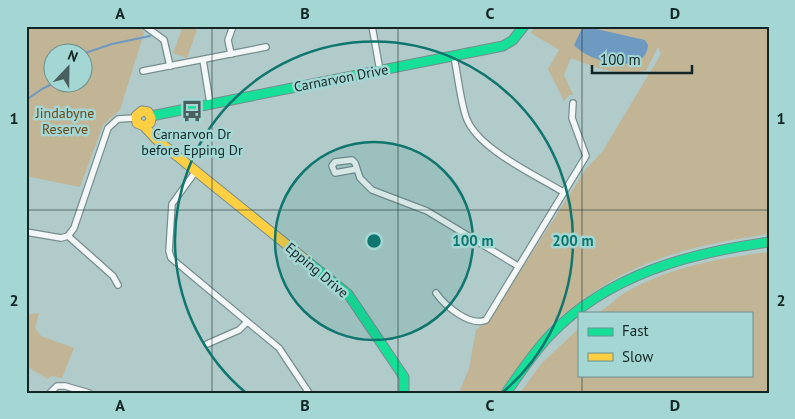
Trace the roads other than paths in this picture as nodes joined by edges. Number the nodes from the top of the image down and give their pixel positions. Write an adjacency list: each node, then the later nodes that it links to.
1 (145, 26): 9 (street)
2 (233, 26): 6 (street)
3 (372, 26): 11 (street)
4 (524, 26): 7 (street, Carnarvon Drive)
5 (266, 47): 6 (street)
6 (231, 54): 8 (street)
7 (454, 57): 11 (street, Carnarvon Drive); 19 (street)
8 (203, 60): 9 (street); 12 (street)
9 (170, 66): 10 (street)
10 (143, 71)
11 (380, 71): 12 (street, Carnarvon Drive)
12 (210, 103): 14 (street, Carnarvon Drive)
13 (573, 104): 19 (street)
14 (151, 116): 15 (street); 16 (street)
15 (136, 118): 16 (street); 21 (street)
16 (144, 126): 18 (street, Epping Drive)
17 (357, 169): 23 (street)
18 (196, 171): 28 (street); 33 (street, Epping Drive)
19 (563, 192): 23 (street)
20 (26, 232): 21 (street)
21 (68, 236): 24 (street)
22 (769, 242): 26 (street)
23 (518, 266): 25 (street)
24 (118, 285)
25 (436, 293)
26 (578, 312)
27 (578, 312): 34 (street)
28 (247, 322): 29 (street); 32 (street)
29 (206, 344)
30 (50, 393): 31 (street)
31 (89, 393)
32 (309, 393)
33 (404, 393)
34 (506, 393)

